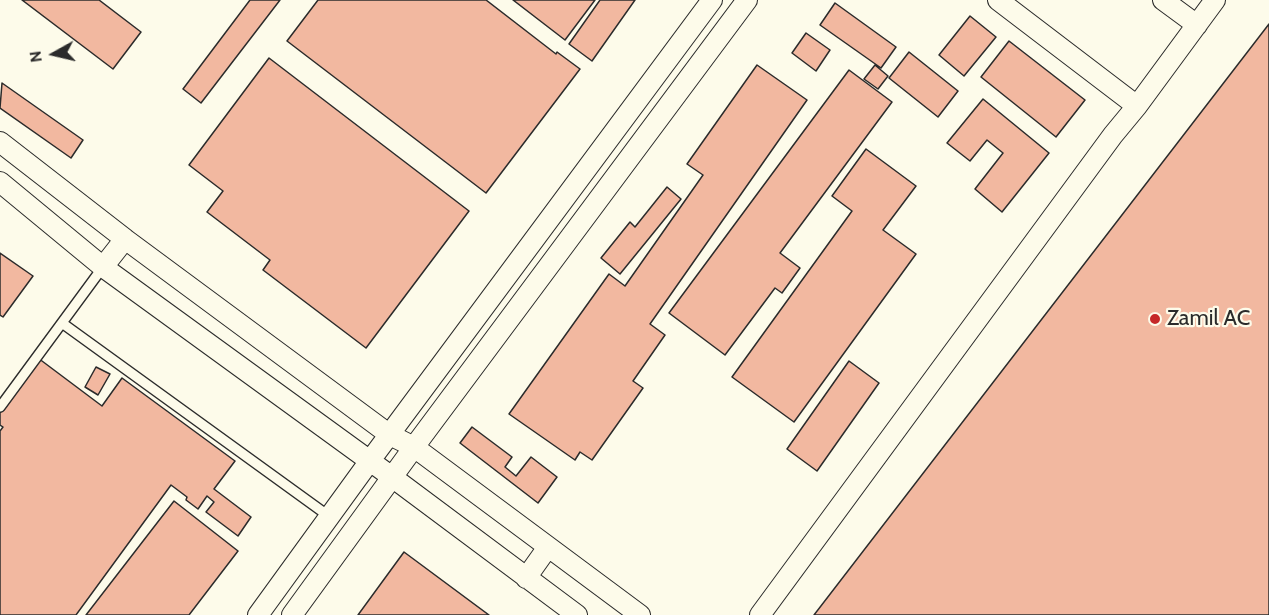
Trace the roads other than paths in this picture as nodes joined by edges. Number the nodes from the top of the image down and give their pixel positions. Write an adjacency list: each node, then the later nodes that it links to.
1 (712, 0): 14 (street)
2 (747, 0): 15 (street)
3 (998, 0): 7 (street)
4 (1163, 0): 6 (street)
5 (1215, 0): 6 (street)
6 (1197, 25): 7 (street)
7 (1137, 106): 25 (street)
8 (0, 142): 10 (street)
9 (0, 182): 11 (street)
10 (125, 238): 11 (street); 14 (street)
11 (103, 267): 12 (lane); 16 (street)
12 (62, 323): 13 (lane); 18 (lane)
13 (0, 407)
14 (390, 435): 15 (street); 16 (street)
15 (414, 447): 17 (street); 19 (street)
16 (369, 462): 17 (street); 18 (street)
17 (392, 477): 20 (street); 22 (street)
18 (330, 517): 21 (street)
19 (548, 547): 20 (street); 24 (street)
20 (526, 578): 23 (street)
21 (258, 615)
22 (292, 615)
23 (576, 615)
24 (640, 615)
25 (760, 615)

